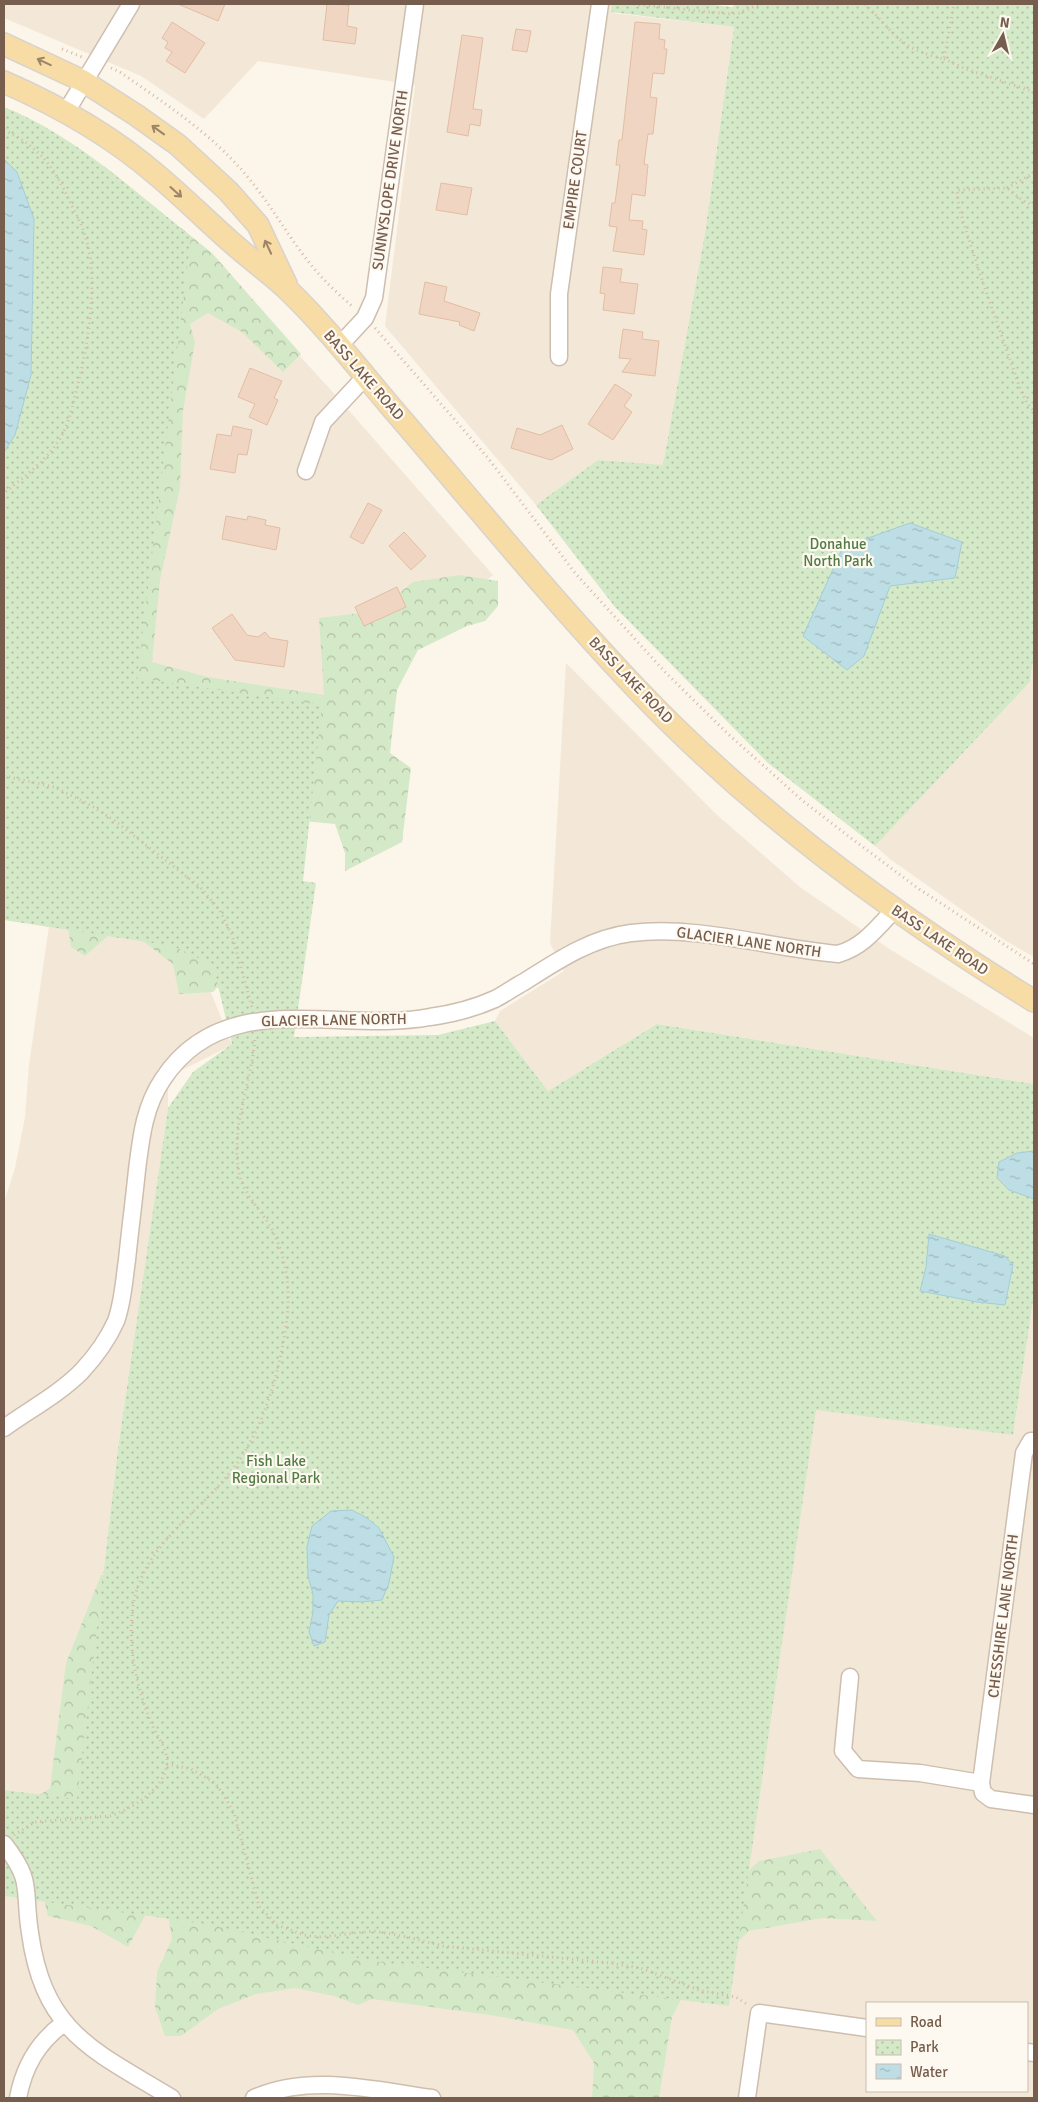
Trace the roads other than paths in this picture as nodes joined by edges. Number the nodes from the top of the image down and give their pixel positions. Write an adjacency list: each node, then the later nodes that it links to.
1 (131, 4): 5 (street)
2 (414, 4): 9 (street, SUNNYSLOPE DRIVE NORTH)
3 (600, 4): 10 (street, EMPIRE COURT)
4 (4, 44): 5 (main road, BASS LAKE ROAD, one-way to 4)
5 (83, 80): 7 (street); 8 (main road, BASS LAKE ROAD, one-way to 5)
6 (4, 82): 7 (main road, BASS LAKE ROAD)
7 (66, 112): 8 (main road, BASS LAKE ROAD, one-way to 8)
8 (289, 291): 9 (main road, BASS LAKE ROAD)
9 (339, 346): 11 (main road, BASS LAKE ROAD)
10 (560, 357)
11 (365, 377): 12 (street); 13 (main road, BASS LAKE ROAD)
12 (306, 471)
13 (894, 910): 14 (main road, BASS LAKE ROAD); 15 (street, GLACIER LANE NORTH)
14 (1034, 1001)
15 (4, 1428)
16 (1033, 1441): 18 (street, CHESSHIRE LANE NORTH)
17 (850, 1677): 18 (street)
18 (982, 1788): 19 (street)
19 (1034, 1805)
20 (7, 1840): 21 (street)
21 (64, 2023): 23 (street); 24 (street)
22 (866, 2028): 27 (street)
23 (18, 2098)
24 (172, 2098)
25 (254, 2098): 26 (street)
26 (432, 2098)
27 (747, 2098)

